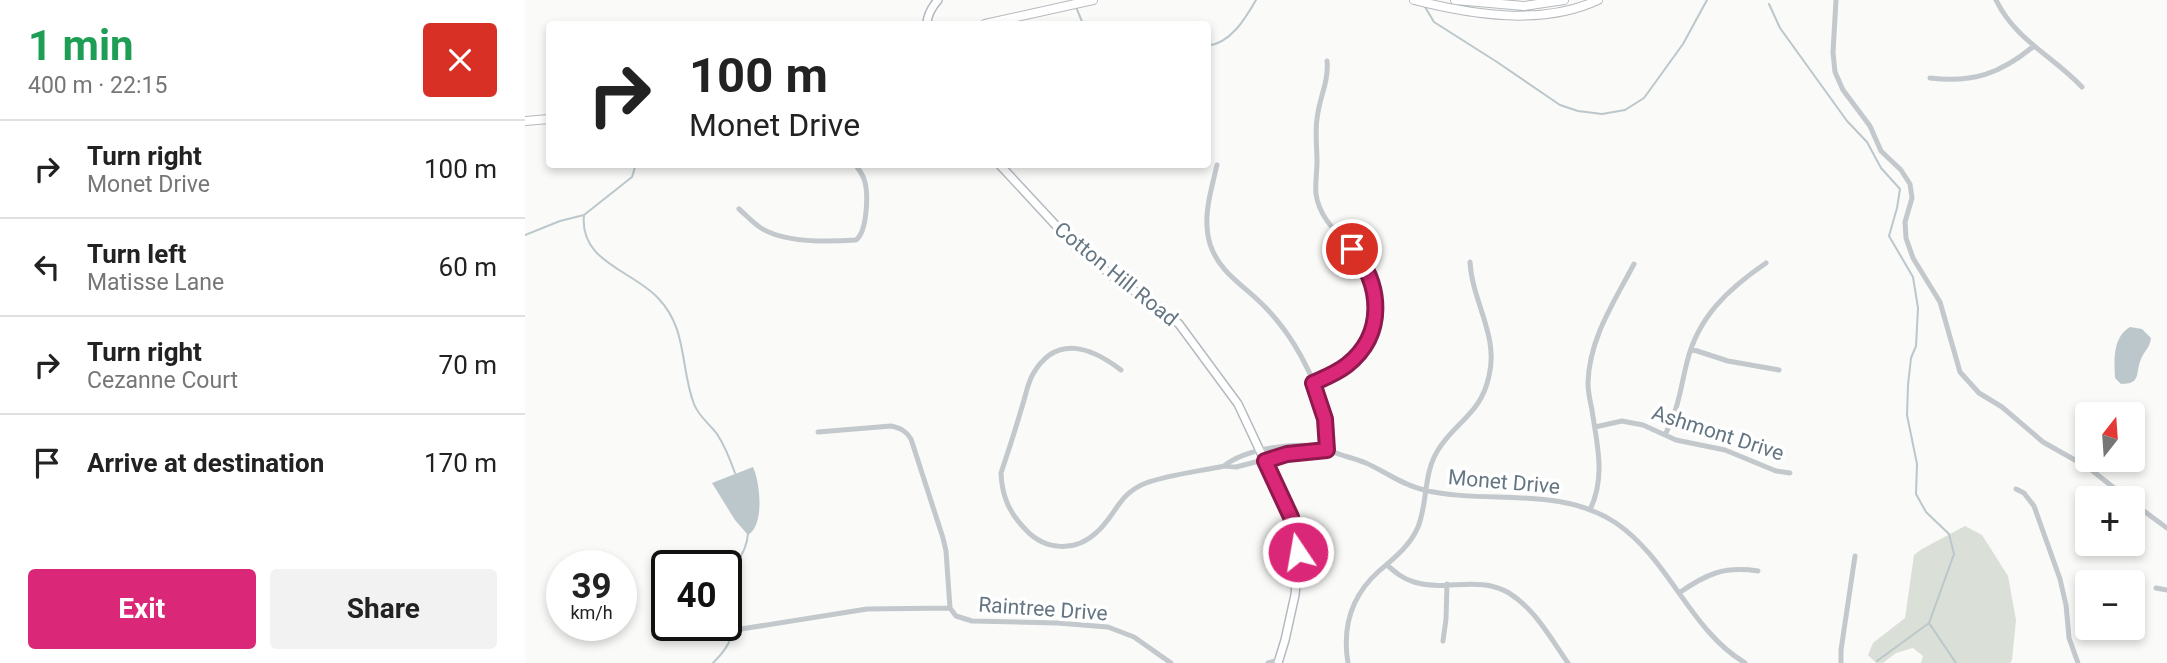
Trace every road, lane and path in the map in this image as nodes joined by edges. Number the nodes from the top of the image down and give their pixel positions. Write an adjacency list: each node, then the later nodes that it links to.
1 (938, 0): 11 (street)
2 (1093, 0): 12 (main road)
3 (1415, 0): 7 (main road)
4 (1455, 0): 10 (main road)
5 (1491, 0): 10 (street)
6 (1564, 0): 10 (main road)
7 (1598, 0)
8 (1836, 0): 38 (street)
9 (1996, 0): 13 (street)
10 (1500, 5)
11 (928, 21)
12 (998, 21)
13 (2034, 46): 15 (street); 16 (street)
14 (1327, 61): 29 (street)
15 (1930, 78)
16 (2082, 87)
17 (546, 118): 18 (main road)
18 (525, 121)
19 (1217, 165): 29 (street)
20 (857, 168): 22 (street)
21 (1003, 168): 33 (street, Cotton Hill Road)
22 (739, 209)
23 (1471, 262): 40 (street)
24 (1766, 263): 26 (street)
25 (1634, 264): 30 (street)
26 (1691, 349): 28 (street); 32 (street)
27 (1121, 370): 36 (street, Monet Drive)
28 (1779, 370)
29 (1313, 383): 34 (street)
30 (1595, 428): 32 (street, Ashmont Drive); 41 (street)
31 (818, 432): 51 (street)
32 (1665, 435): 37 (street, Ashmont Drive)
33 (1260, 450): 34 (street, Monet Drive); 35 (street, Cotton Hill Road); 36 (street, Monet Drive)
34 (1327, 450): 35 (street, Monet Drive); 40 (street, Monet Drive)
35 (1265, 461): 36 (street, Monet Drive); 54 (street, Cotton Hill Road)
36 (1224, 466)
37 (1790, 473)
38 (2112, 486)
39 (2016, 489): 61 (street)
40 (1425, 490): 41 (street, Monet Drive); 45 (street)
41 (1590, 510): 50 (street, Monet Drive)
42 (2145, 512): 43 (street)
43 (2167, 528)
44 (1855, 556): 60 (street)
45 (1387, 565): 47 (street); 57 (street)
46 (1758, 571): 50 (street)
47 (1447, 584): 53 (street); 58 (street)
48 (2155, 588): 49 (street)
49 (2167, 590)
50 (1679, 593): 59 (street, Monet Drive)
51 (950, 608): 52 (street, Raintree Drive); 55 (street, Raintree Drive)
52 (742, 629)
53 (1443, 641)
54 (1278, 662): 56 (street)
55 (1171, 663)
56 (1268, 663)
57 (1348, 663)
58 (1568, 663)
59 (1745, 663)
60 (1841, 663)
61 (2078, 663)

